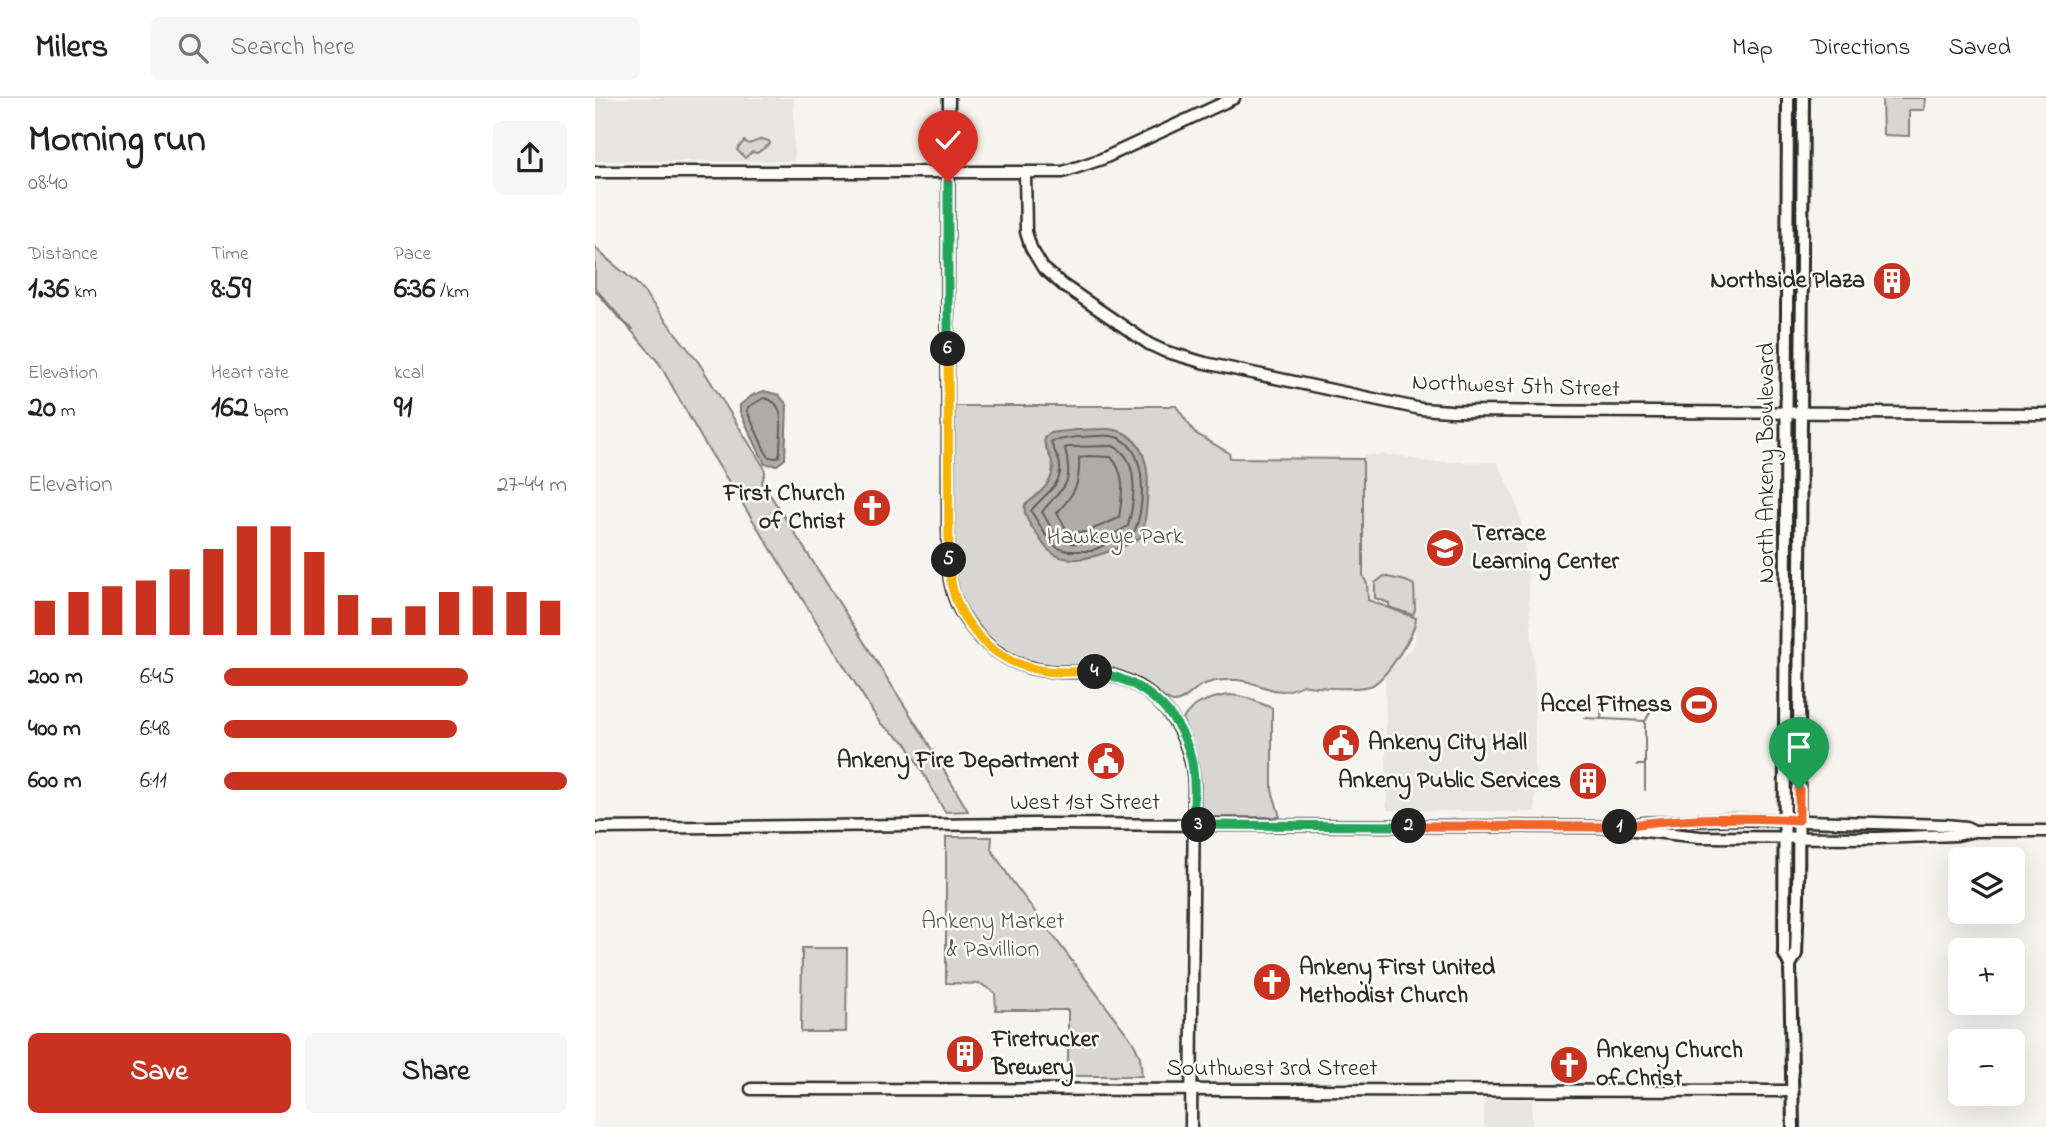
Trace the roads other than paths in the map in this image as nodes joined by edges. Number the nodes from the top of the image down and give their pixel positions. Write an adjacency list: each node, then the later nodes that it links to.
1 (949, 98): 6 (street)
2 (1234, 98): 7 (street)
3 (1788, 98): 8 (main road, North Ankeny Boulevard)
4 (1804, 98): 9 (main road, North Ankeny Boulevard)
5 (595, 172): 6 (street)
6 (948, 173): 7 (street); 11 (street)
7 (1025, 173): 8 (street, Northwest 5th Street)
8 (1788, 414): 9 (street, Northwest 5th Street); 14 (main road, North Ankeny Boulevard)
9 (1801, 414): 10 (street, Northwest 5th Street); 14 (main road, North Ankeny Boulevard)
10 (2046, 414)
11 (1193, 824): 12 (street, West 1st Street); 13 (street, West 1st Street); 18 (street)
12 (1618, 827): 14 (street, West 1st Street); 14 (street, West 1st Street)
13 (595, 828)
14 (1792, 828): 15 (street); 15 (street); 19 (main road)
15 (1974, 831): 16 (street)
16 (2046, 831)
17 (751, 1089): 18 (street, Southwest 3rd Street)
18 (1192, 1090): 19 (street, Southwest 3rd Street); 20 (street)
19 (1793, 1091): 21 (main road)
20 (1191, 1127)
21 (1793, 1127)

